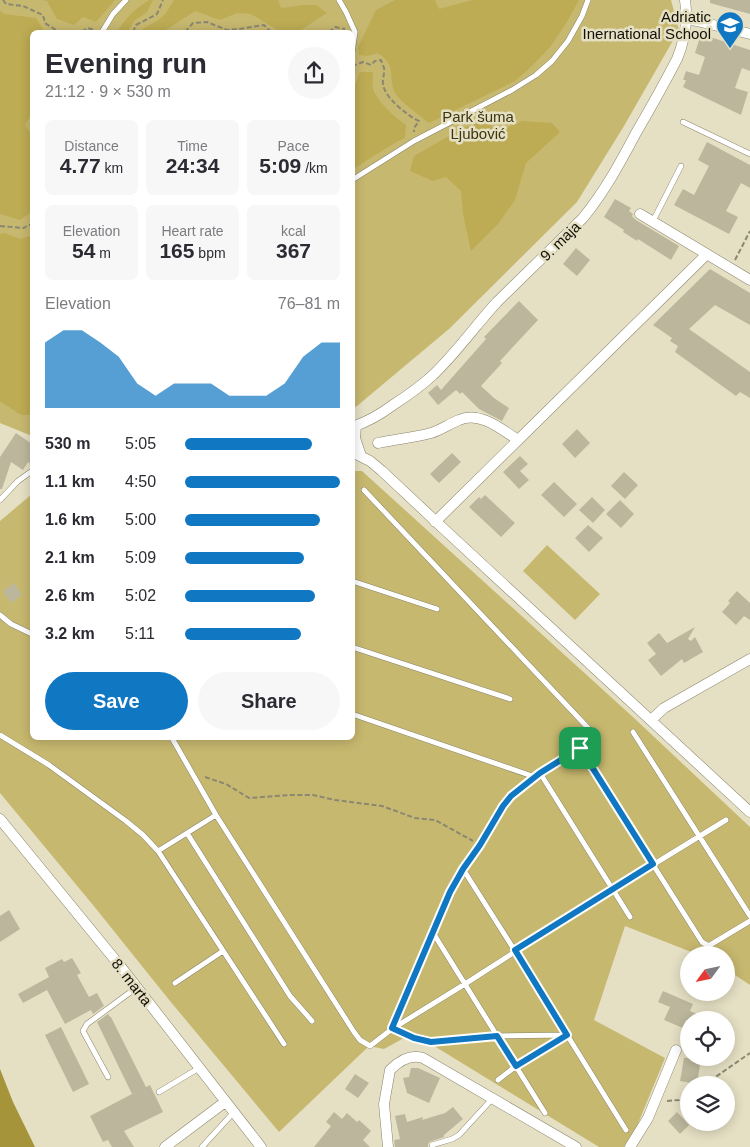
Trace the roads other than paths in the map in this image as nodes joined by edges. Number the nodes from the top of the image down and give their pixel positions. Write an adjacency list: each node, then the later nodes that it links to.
1 (126, 0): 6 (lane)
2 (339, 0): 7 (lane)
3 (588, 0): 12 (lane)
4 (685, 0): 5 (street, 9. maja)
5 (686, 19): 8 (street); 17 (street, 9. maja)
6 (103, 30)
7 (354, 30)
8 (750, 34)
9 (684, 122): 10 (lane)
10 (750, 154)
11 (681, 166): 14 (lane)
12 (355, 178)
13 (640, 214): 14 (street)
14 (652, 222): 15 (street)
15 (707, 254): 16 (street); 19 (street)
16 (750, 280)
17 (355, 426)
18 (355, 438): 21 (street)
19 (518, 440): 20 (street); 25 (street)
20 (378, 443)
21 (357, 454): 25 (street)
22 (30, 472): 24 (lane)
23 (364, 490): 38 (lane)
24 (0, 500)
25 (435, 522): 34 (street)
26 (355, 582): 27 (lane)
27 (437, 609)
28 (0, 615): 29 (lane)
29 (30, 633)
30 (355, 648): 32 (lane)
31 (750, 659): 34 (street)
32 (510, 699)
33 (355, 715): 40 (lane)
34 (651, 720): 41 (street)
35 (633, 732): 46 (lane)
36 (0, 735): 47 (lane)
37 (173, 740): 42 (lane)
38 (580, 748): 39 (lane); 48 (lane)
39 (540, 773): 40 (lane); 50 (lane)
40 (535, 777): 49 (lane)
41 (750, 812)
42 (216, 815): 45 (lane); 61 (lane)
43 (0, 819): 59 (street, 8. marta)
44 (726, 820): 46 (lane)
45 (186, 833): 47 (lane); 60 (lane)
46 (700, 836): 48 (lane); 51 (lane)
47 (158, 851): 56 (lane)
48 (653, 864): 50 (lane); 53 (lane)
49 (463, 869): 54 (lane); 55 (lane)
50 (613, 890): 52 (lane); 55 (lane)
51 (750, 916)
52 (630, 917)
53 (750, 922)
54 (432, 932): 58 (lane); 61 (lane)
55 (515, 950): 58 (lane); 62 (lane)
56 (222, 951): 57 (lane); 64 (lane)
57 (175, 983)
58 (465, 984): 61 (lane); 63 (lane)
59 (136, 988): 67 (street, 8. marta); 68 (lane)
60 (312, 1021)
61 (392, 1028): 63 (lane)
62 (567, 1035): 63 (lane); 66 (lane); 75 (lane)
63 (497, 1036): 66 (lane)
64 (284, 1044)
65 (676, 1050): 82 (street)
66 (516, 1066): 69 (lane); 74 (lane)
67 (199, 1068): 70 (lane); 72 (street, 8. marta)
68 (108, 1077)
69 (498, 1080)
70 (159, 1092)
71 (492, 1098): 76 (lane); 80 (street); 81 (street)
72 (225, 1102): 73 (street, 8. marta); 77 (street)
73 (234, 1112): 78 (lane); 79 (street, 8. marta)
74 (545, 1112)
75 (626, 1130)
76 (432, 1145)
77 (165, 1147)
78 (202, 1147)
79 (261, 1147)
80 (388, 1147)
81 (576, 1147)
82 (630, 1147)

